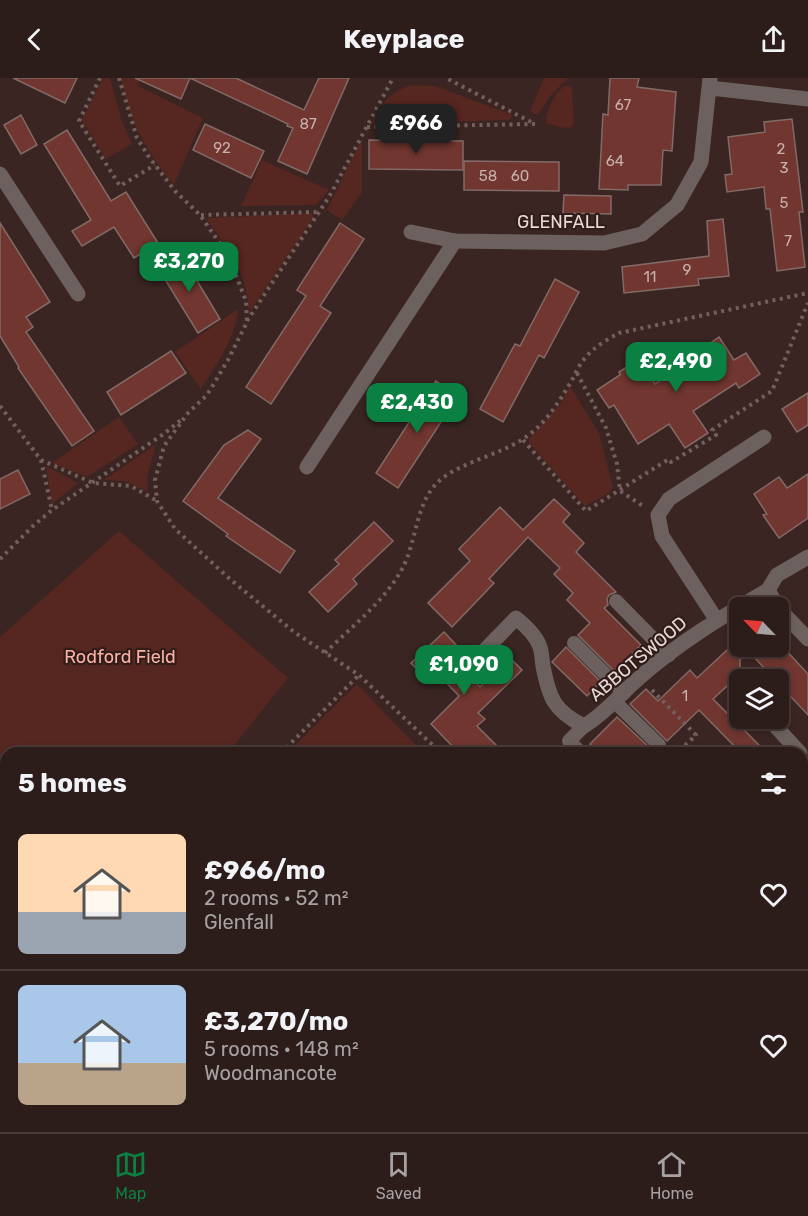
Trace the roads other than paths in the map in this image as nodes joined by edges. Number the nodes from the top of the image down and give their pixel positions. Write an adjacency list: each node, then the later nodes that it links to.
1 (710, 83): 2 (street, GLENFALL); 5 (street, GLENFALL)
2 (808, 99)
3 (0, 174): 6 (street)
4 (411, 232): 5 (street, GLENFALL)
5 (455, 241): 8 (street)
6 (78, 294)
7 (764, 437): 13 (street, ABBOTSWOOD)
8 (307, 467)
9 (808, 557): 10 (street, ABBOTSWOOD)
10 (768, 590): 11 (street); 13 (street, ABBOTSWOOD)
11 (772, 597)
12 (616, 601): 18 (lane)
13 (716, 619): 18 (street, ABBOTSWOOD)
14 (789, 619): 15 (street)
15 (808, 639)
16 (574, 644): 19 (lane)
17 (484, 651): 20 (street, ABBOTSWOOD)
18 (669, 655): 19 (street, ABBOTSWOOD)
19 (619, 697): 20 (street, ABBOTSWOOD); 22 (lane)
20 (584, 726): 23 (lane)
21 (778, 729): 24 (street)
22 (659, 745)
23 (575, 747)
24 (795, 747)

